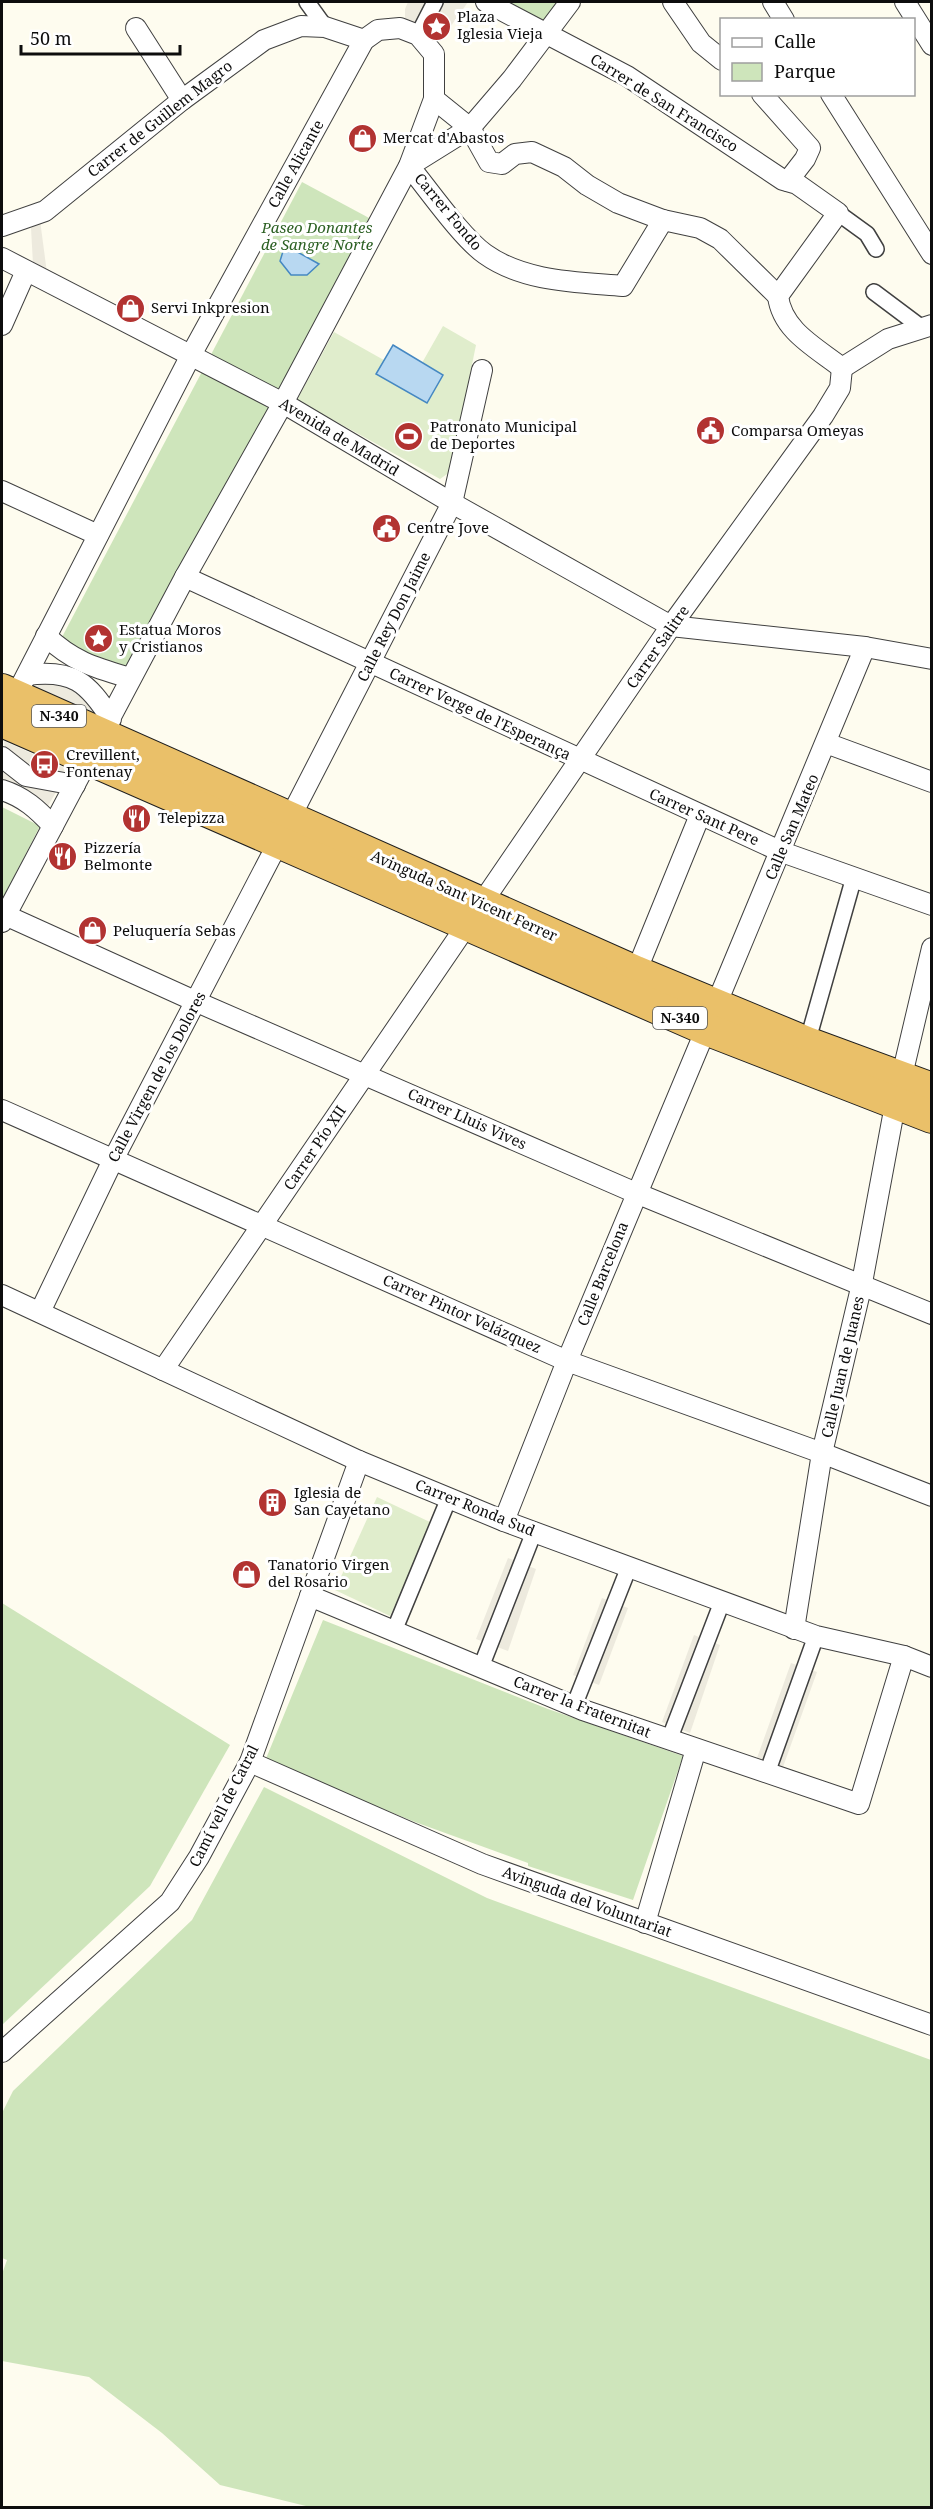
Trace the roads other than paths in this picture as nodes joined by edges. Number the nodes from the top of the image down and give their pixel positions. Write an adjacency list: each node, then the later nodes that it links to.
1 (308, 2): 11 (street)
2 (435, 2): 13 (street)
3 (486, 2): 14 (street, Carrer de San Francisco)
4 (570, 2): 14 (street)
5 (674, 2): 17 (street)
6 (773, 2): 8 (street)
7 (904, 2): 9 (street)
8 (783, 18)
9 (914, 18)
10 (915, 19): 16 (street)
11 (325, 27): 15 (street); 21 (street, Carrer de Guillem Magro)
12 (136, 28): 21 (street)
13 (409, 31): 15 (street); 20 (street)
14 (544, 33): 22 (street); 24 (street, Carrer de San Francisco)
15 (364, 40): 36 (street, Calle Alicante)
16 (932, 45)
17 (720, 58)
18 (766, 96): 24 (street)
19 (832, 96): 29 (street)
20 (434, 99): 22 (street); 23 (street)
21 (182, 100): 27 (street, Carrer de Guillem Magro)
22 (470, 128): 23 (street); 26 (street)
23 (409, 166): 26 (street, Carrer Fondo); 39 (street)
24 (788, 181): 25 (street, Carrer de San Francisco)
25 (838, 213): 28 (street); 33 (street)
26 (663, 220): 33 (street)
27 (2, 226)
28 (876, 249)
29 (932, 254)
30 (2, 258): 31 (street, Avenida de Madrid)
31 (26, 271): 34 (street); 36 (street, Avenida de Madrid)
32 (874, 292): 35 (street)
33 (778, 296): 37 (street)
34 (2, 325)
35 (927, 326): 37 (street)
36 (191, 355): 39 (street, Avenida de Madrid); 42 (street, Calle Alicante)
37 (843, 368): 44 (street, Carrer Salitre)
38 (482, 370): 41 (street, Calle Rey Don Jaime)
39 (283, 403): 41 (street, Avenida de Madrid); 43 (street)
40 (2, 491): 42 (street)
41 (452, 503): 44 (street, Avenida de Madrid); 48 (street, Calle Rey Don Jaime)
42 (98, 534): 45 (street, Calle Alicante)
43 (185, 577): 48 (street, Carrer Verge de l'Esperança); 49 (street)
44 (671, 626): 46 (street); 54 (street, Carrer Salitre)
45 (46, 636): 49 (street); 50 (street, Calle Alicante)
46 (865, 647): 47 (street); 51 (street, Calle San Mateo)
47 (932, 659)
48 (371, 662): 54 (street, Carrer Verge de l'Esperança); 59 (street, Calle Rey Don Jaime)
49 (130, 678): 52 (street)
50 (8, 704): 52 (highway, Avinguda Sant Vicent Ferrer / N-340); 52 (street)
51 (826, 743): 55 (street); 60 (street, Calle San Mateo)
52 (94, 750): 53 (street); 58 (street); 59 (highway, Avinguda Sant Vicent Ferrer / N-340)
53 (2, 757)
54 (580, 761): 57 (street, Carrer Sant Pere); 63 (street, Carrer Salitre)
55 (932, 782)
56 (2, 790): 58 (street)
57 (700, 815): 60 (street, Carrer Sant Pere); 66 (street)
58 (53, 826): 64 (street)
59 (284, 832): 63 (highway, Avinguda Sant Vicent Ferrer / N-340); 67 (street, Calle Virgen de los Dolores)
60 (782, 852): 61 (street, Carrer Sant Pere); 68 (street, Calle San Mateo)
61 (854, 877): 62 (street, Carrer Sant Pere); 69 (street)
62 (932, 905)
63 (475, 915): 66 (highway, Avinguda Sant Vicent Ferrer / N-340); 68 (highway, Avinguda Sant Vicent Ferrer / N-340); 70 (street, Carrer Pío XII)
64 (3, 919): 67 (street, Carrer Lluis Vives)
65 (932, 948): 72 (street, Calle Juan de Juanes)
66 (636, 972): 68 (highway, Avinguda Sant Vicent Ferrer / N-340)
67 (197, 1002): 70 (street, Carrer Lluis Vives); 75 (street, Calle Virgen de los Dolores)
68 (711, 1017): 69 (highway, Avinguda Sant Vicent Ferrer / N-340); 72 (highway, Avinguda Sant Vicent Ferrer / N-340); 76 (street, Calle Barcelona)
69 (807, 1043): 72 (highway, Avinguda Sant Vicent Ferrer / N-340)
70 (365, 1075): 76 (street, Carrer Lluis Vives); 77 (street, Carrer Pío XII)
71 (932, 1089): 72 (highway, Avinguda Sant Vicent Ferrer / N-340)
72 (898, 1092): 74 (highway, Avinguda Sant Vicent Ferrer / N-340); 78 (street, Calle Juan de Juanes)
73 (2, 1110): 75 (street, Carrer Pintor Velázquez)
74 (932, 1118)
75 (113, 1160): 77 (street, Carrer Pintor Velázquez); 80 (street, Calle Virgen de los Dolores)
76 (636, 1193): 78 (street, Carrer Lluis Vives); 82 (street, Calle Barcelona)
77 (262, 1225): 82 (street, Carrer Pintor Velázquez); 83 (street, Carrer Pío XII)
78 (861, 1288): 81 (street, Carrer Lluis Vives); 84 (street, Calle Juan de Juanes)
79 (2, 1295): 80 (street, Carrer Ronda Sud)
80 (40, 1312): 83 (street, Carrer Ronda Sud)
81 (932, 1314)
82 (567, 1361): 84 (street, Carrer Pintor Velázquez); 88 (street, Calle Barcelona)
83 (163, 1370): 85 (street, Carrer Ronda Sud)
84 (822, 1453): 86 (street, Carrer Pintor Velázquez); 93 (street, Calle Juan de Juanes)
85 (359, 1461): 87 (street, Carrer Ronda Sud); 91 (street, Camí vell de Catral)
86 (932, 1496)
87 (449, 1498): 88 (street, Carrer Ronda Sud); 94 (street)
88 (504, 1521): 89 (street, Carrer Ronda Sud)
89 (534, 1532): 90 (street, Carrer Ronda Sud); 97 (street)
90 (629, 1567): 92 (street, Carrer Ronda Sud); 99 (street)
91 (310, 1596): 94 (street, Carrer la Fraternitat); 102 (street, Camí vell de Catral)
92 (722, 1602): 93 (street, Carrer Ronda Sud); 100 (street)
93 (794, 1629): 95 (street, Carrer Ronda Sud)
94 (394, 1631): 97 (street, Carrer la Fraternitat)
95 (816, 1636): 96 (street, Carrer Ronda Sud); 103 (street)
96 (904, 1656): 98 (street, Carrer Ronda Sud); 103 (street, Carrer la Fraternitat)
97 (481, 1667): 99 (street, Carrer la Fraternitat)
98 (932, 1667)
99 (573, 1706): 100 (street, Carrer la Fraternitat)
100 (669, 1740): 101 (street, Carrer la Fraternitat)
101 (696, 1749): 103 (street, Carrer la Fraternitat); 104 (street)
102 (250, 1762): 104 (street, Avinguda del Voluntariat); 106 (street, Camí vell de Catral)
103 (767, 1773)
104 (645, 1923): 105 (street, Avinguda del Voluntariat)
105 (932, 2025)
106 (2, 2052)

